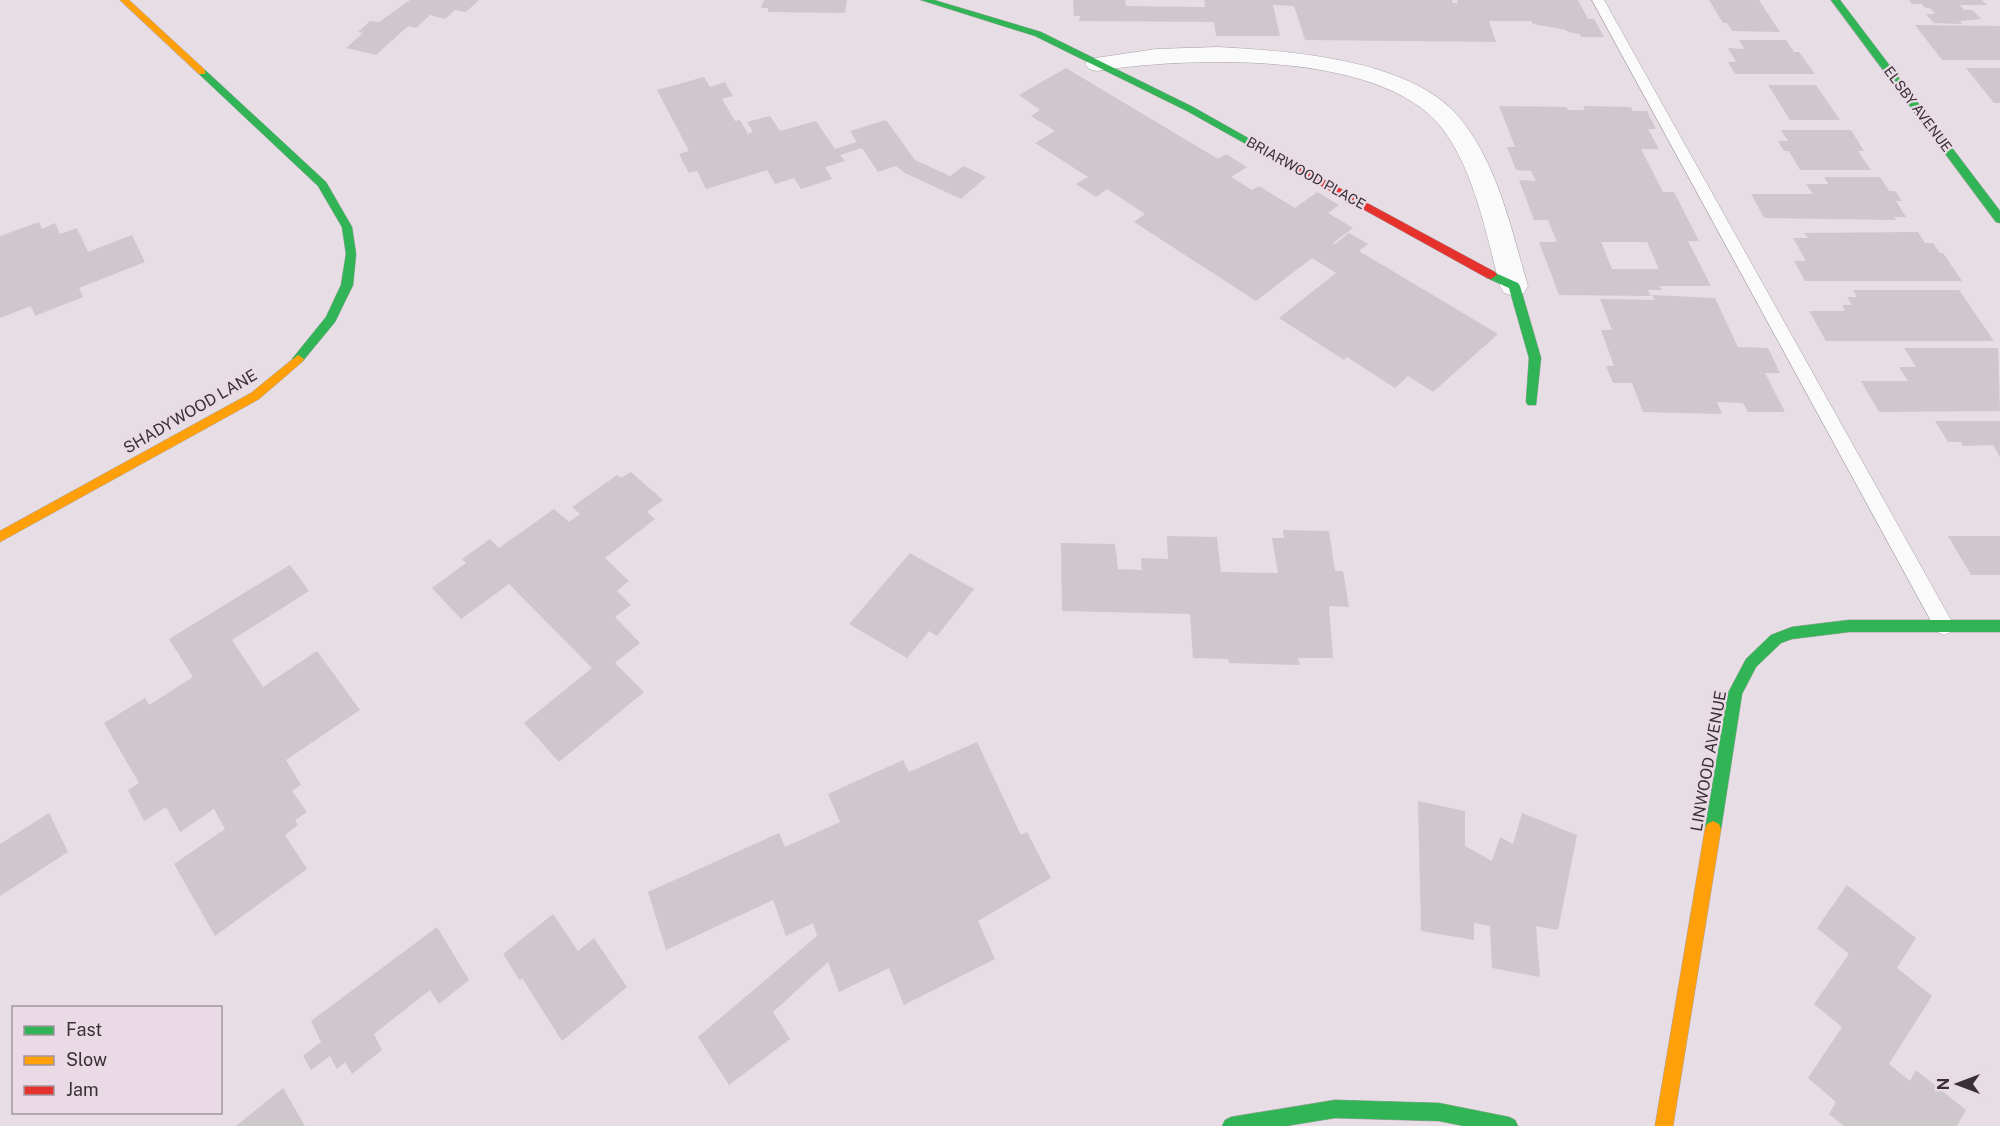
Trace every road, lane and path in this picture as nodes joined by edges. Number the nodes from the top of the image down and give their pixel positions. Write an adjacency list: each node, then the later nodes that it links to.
1 (124, 0): 9 (street, SHADYWOOD LANE)
2 (925, 0): 5 (street, BRIARWOOD PLACE)
3 (1598, 0): 10 (lane)
4 (1835, 0): 6 (street, ELSBY AVENUE)
5 (1097, 64): 7 (street, BRIARWOOD PLACE); 7 (street)
6 (2000, 219)
7 (1514, 286): 8 (street)
8 (1532, 402)
9 (0, 537)
10 (1944, 626): 11 (street, LINWOOD AVENUE); 14 (street, LINWOOD AVENUE)
11 (2000, 627)
12 (1231, 1126): 13 (street)
13 (1509, 1126)
14 (1664, 1126)

